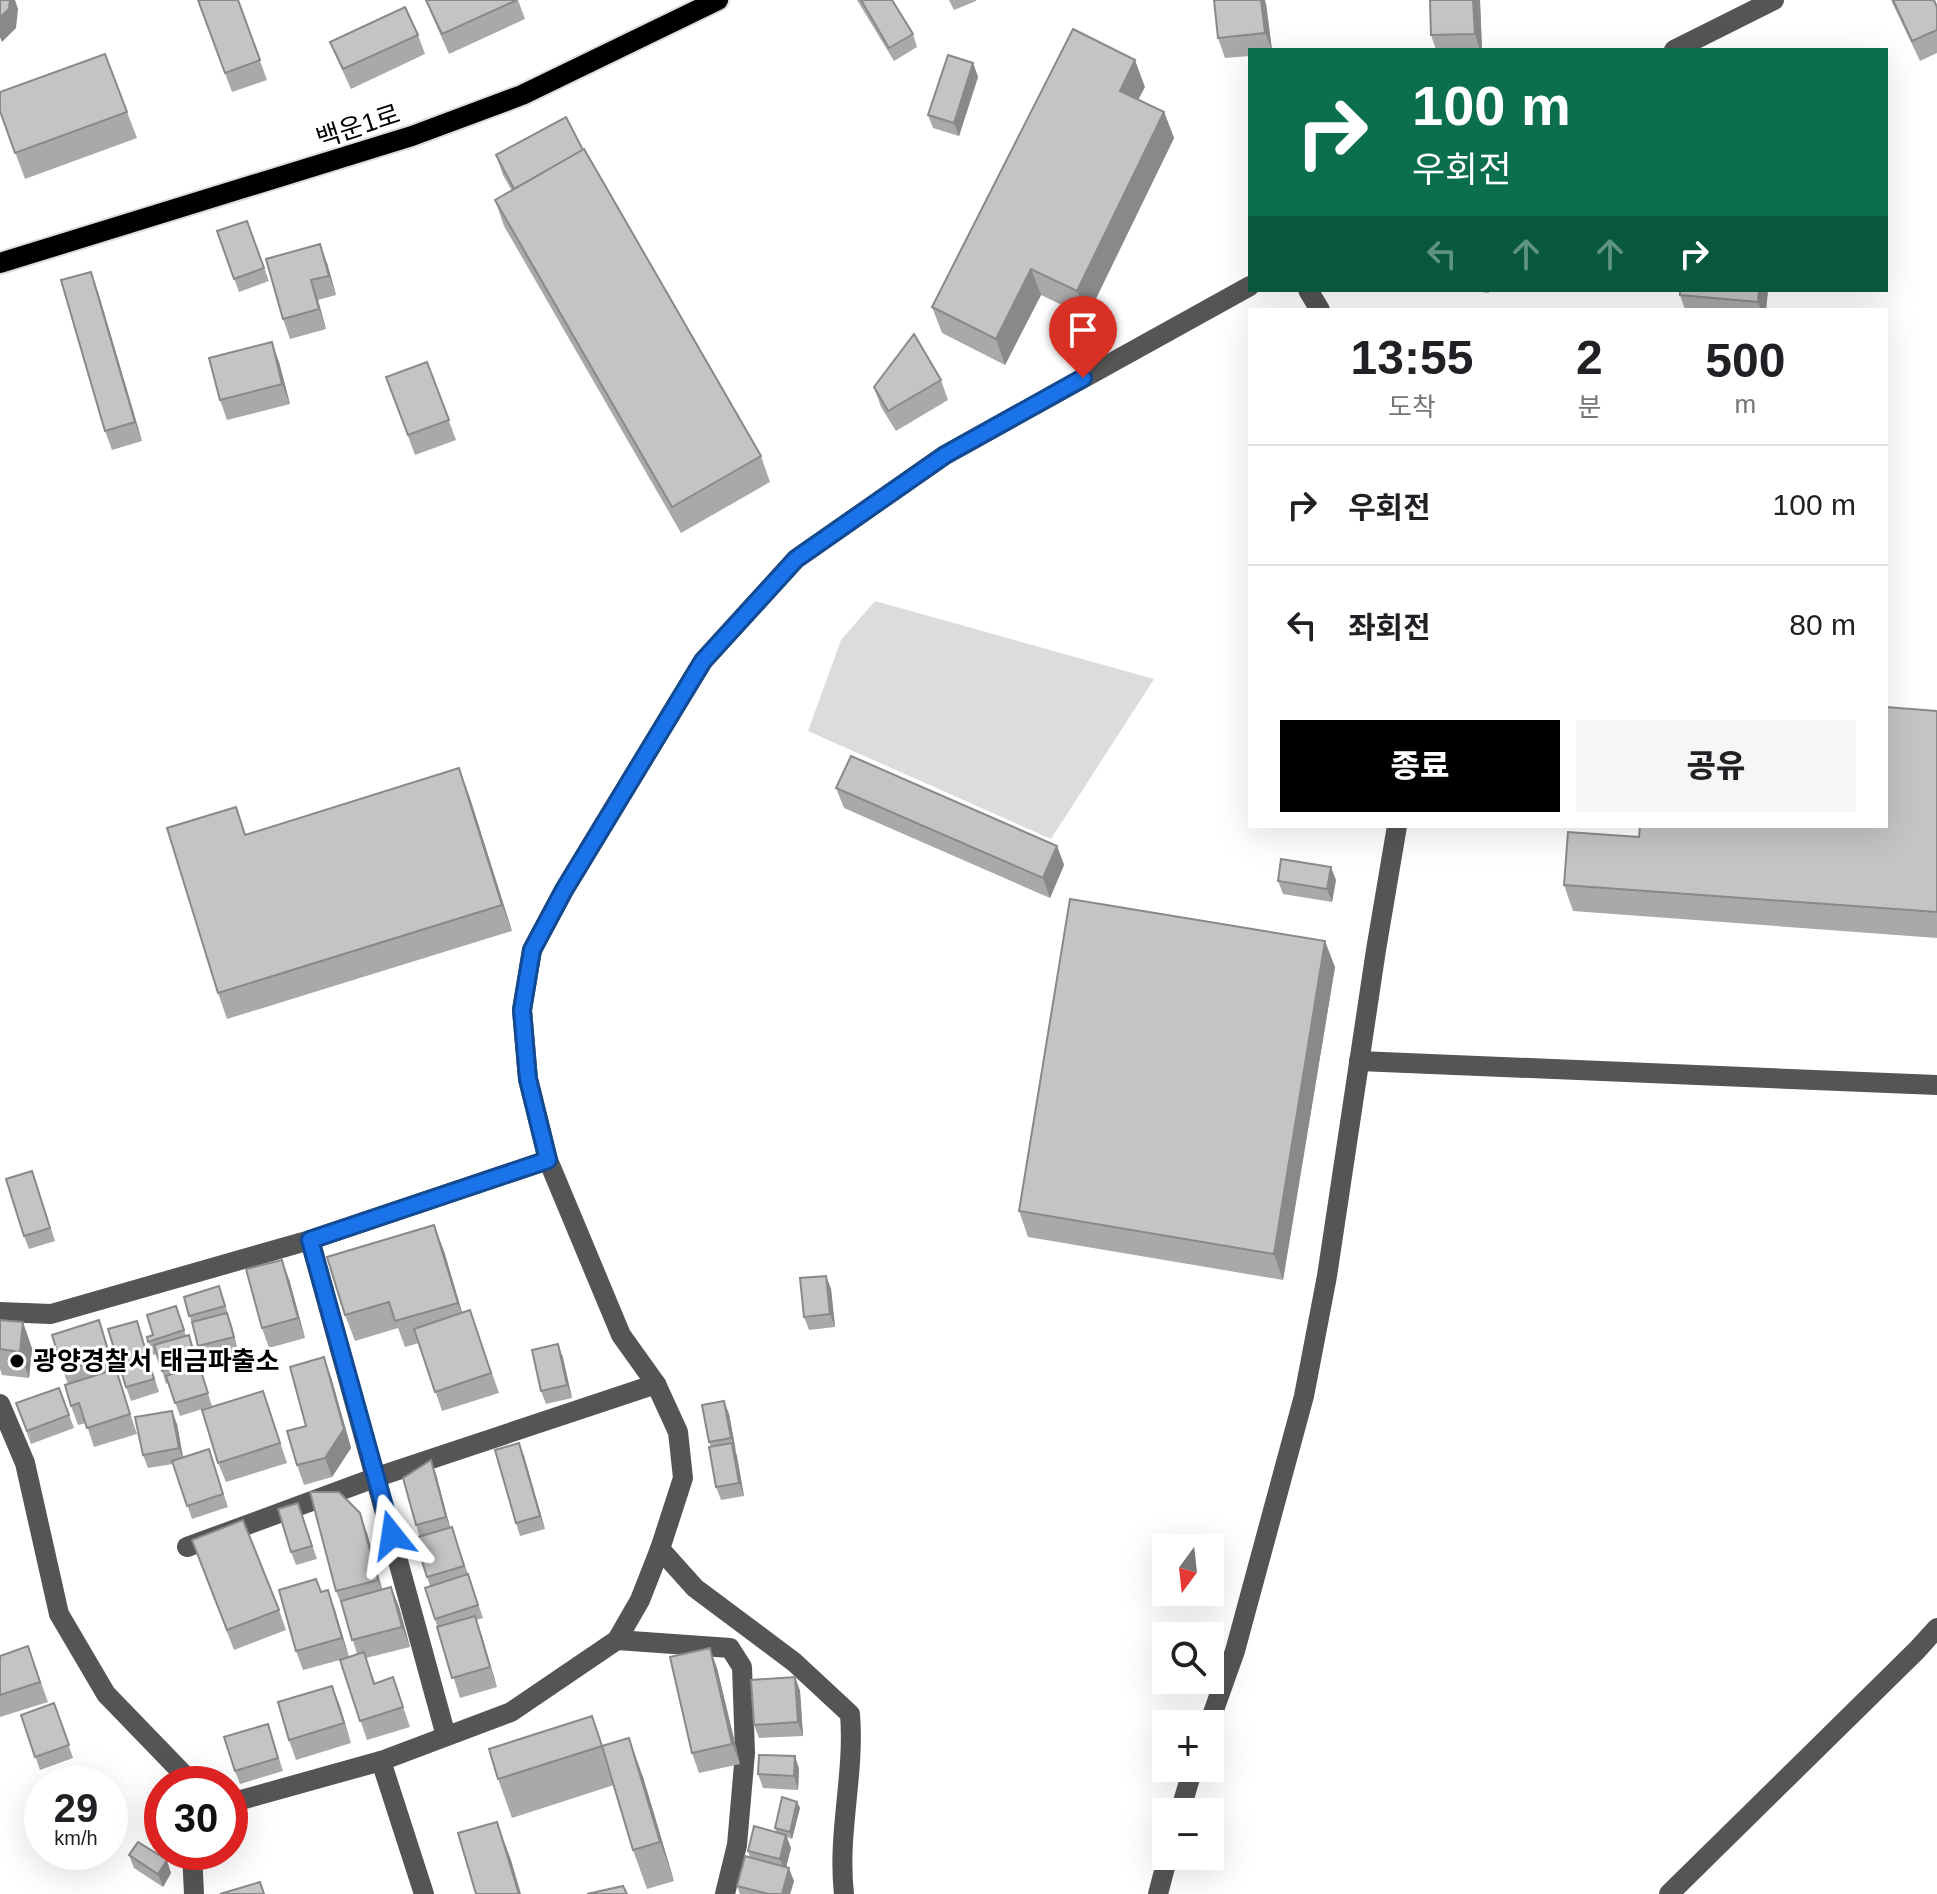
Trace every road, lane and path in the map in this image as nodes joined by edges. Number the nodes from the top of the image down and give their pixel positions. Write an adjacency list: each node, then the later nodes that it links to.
1 (718, 0): 4 (main road, 백운1로)
2 (1774, 0): 3 (street)
3 (1678, 48)
4 (0, 263)
5 (1248, 287): 9 (street)
6 (1397, 828): 7 (street)
7 (1359, 1061): 8 (street); 19 (street)
8 (1937, 1085)
9 (548, 1160): 10 (street); 12 (street)
10 (310, 1240): 11 (street); 14 (street)
11 (0, 1312)
12 (656, 1384): 14 (street); 16 (street)
13 (0, 1404): 22 (street)
14 (377, 1477): 15 (street); 20 (street)
15 (187, 1547)
16 (660, 1549): 18 (street); 29 (street)
17 (1937, 1628): 31 (street)
18 (617, 1640): 20 (street); 28 (street)
19 (1214, 1710)
20 (446, 1736): 21 (street)
21 (381, 1761): 23 (street); 27 (street)
22 (176, 1766)
23 (248, 1798)
24 (193, 1870): 26 (street)
25 (1164, 1870): 30 (street)
26 (194, 1894)
27 (424, 1894)
28 (725, 1894)
29 (844, 1894)
30 (1158, 1894)
31 (1669, 1894)

